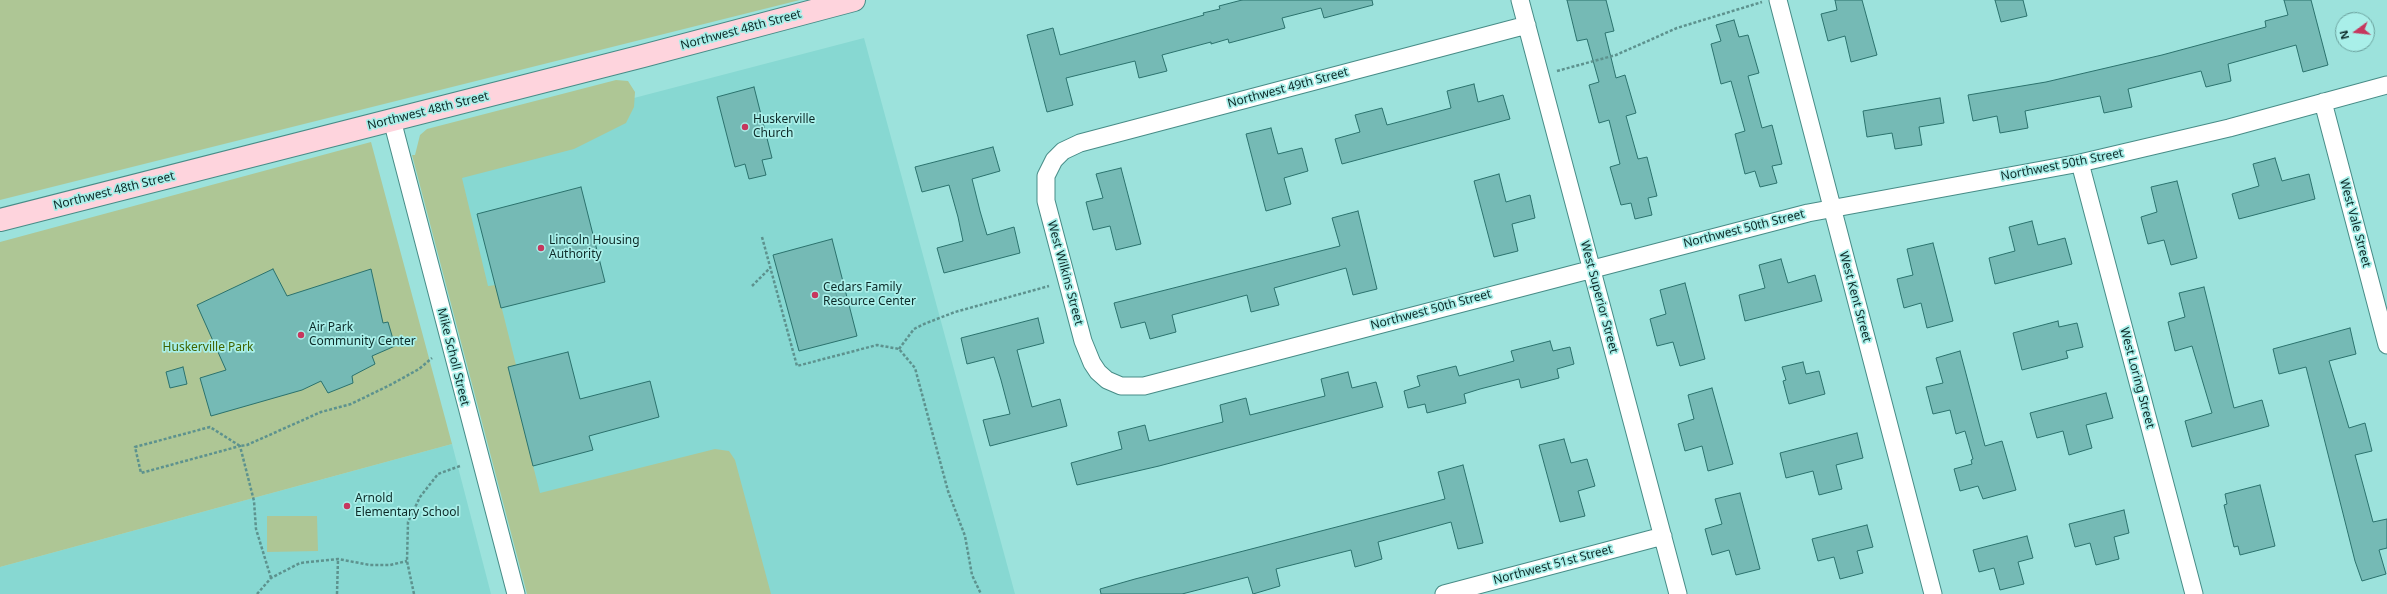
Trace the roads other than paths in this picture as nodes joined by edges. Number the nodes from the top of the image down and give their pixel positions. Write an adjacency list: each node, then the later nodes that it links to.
1 (854, 0): 7 (main road, Northwest 48th Street)
2 (1520, 0): 4 (street, West Superior Street)
3 (1771, 1): 10 (street, West Kent Street)
4 (1527, 25): 8 (street, Northwest 49th Street); 12 (street, West Superior Street)
5 (2387, 85): 6 (street, Northwest 50th Street)
6 (2323, 102): 9 (street, Northwest 50th Street); 13 (street, West Vale Street)
7 (392, 120): 11 (main road, Northwest 48th Street); 16 (street, Mike Scholl Street)
8 (1054, 160): 14 (street, West Wilkins Street)
9 (2080, 163): 10 (street, Northwest 50th Street); 20 (street, West Loring Street)
10 (1832, 209): 12 (street, Northwest 50th Street); 19 (street, West Kent Street)
11 (0, 220)
12 (1591, 268): 14 (street, Northwest 50th Street); 15 (street, West Superior Street)
13 (2387, 345)
14 (1107, 380)
15 (1662, 536): 17 (street, Northwest 51st Street); 18 (street, West Superior Street)
16 (516, 594)
17 (1444, 594)
18 (1678, 594)
19 (1934, 594)
20 (2194, 594)

